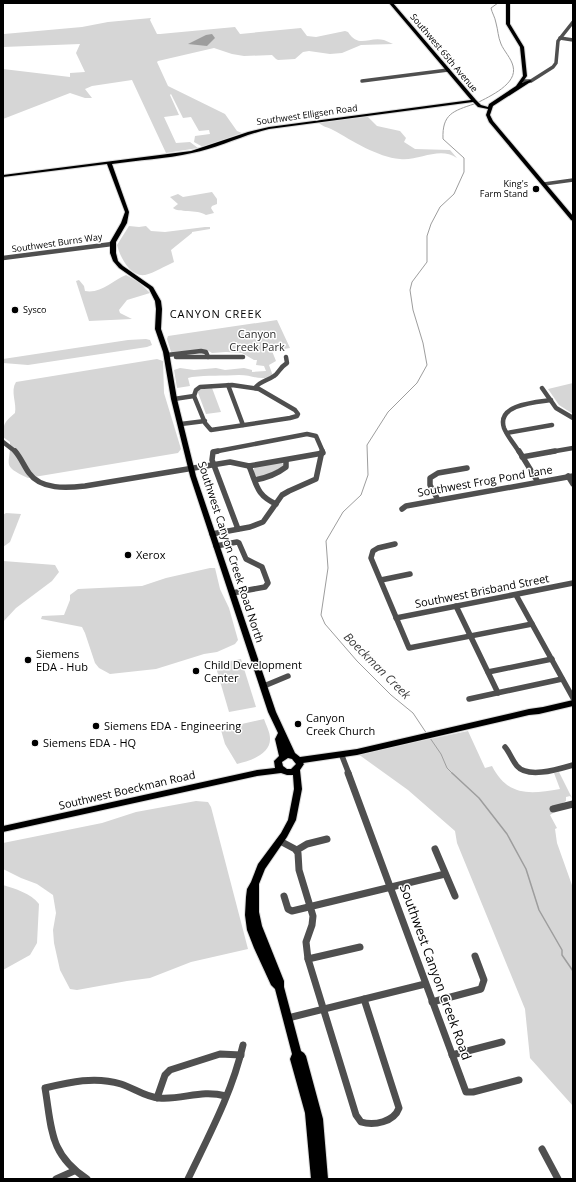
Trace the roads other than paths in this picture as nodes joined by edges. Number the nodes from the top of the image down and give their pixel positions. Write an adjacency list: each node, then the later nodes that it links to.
1 (391, 3): 6 (main road, Southwest 65th Avenue)
2 (508, 3): 8 (main road)
3 (573, 22): 4 (street)
4 (560, 38): 5 (street); 9 (street)
5 (573, 40)
6 (448, 70): 7 (street); 11 (main road, Southwest 65th Avenue)
7 (362, 81)
8 (523, 81): 9 (street); 10 (main road)
9 (530, 81): 10 (main road)
10 (517, 87): 12 (main road)
11 (474, 101): 12 (main road, Southwest 65th Avenue); 13 (main road, Southwest Elligsen Road)
12 (489, 108): 16 (main road)
13 (109, 162): 14 (main road, Southwest Elligsen Road); 18 (main road)
14 (3, 176)
15 (573, 180): 16 (street)
16 (544, 184): 17 (main road)
17 (573, 219)
18 (112, 244): 19 (street, Southwest Burns Way); 20 (main road, Southwest Canyon Creek Road North)
19 (3, 258)
20 (167, 355): 23 (street); 29 (main road, Southwest Canyon Creek Road North)
21 (286, 356): 26 (street)
22 (176, 357): 23 (street)
23 (208, 357): 24 (street)
24 (243, 357)
25 (228, 385): 26 (street); 28 (street); 35 (street)
26 (255, 388): 35 (street)
27 (542, 388): 30 (street)
28 (194, 396): 29 (street); 32 (street)
29 (174, 399): 33 (main road, Southwest Canyon Creek Road North)
30 (551, 400): 31 (street); 36 (street)
31 (573, 418)
32 (205, 421): 33 (street); 35 (street)
33 (181, 424): 44 (main road, Southwest Canyon Creek Road North)
34 (552, 425): 36 (street)
35 (243, 426)
36 (507, 433): 40 (street)
37 (3, 442): 44 (street)
38 (573, 448): 40 (street)
39 (323, 453): 41 (street); 42 (street); 51 (street)
40 (522, 457): 48 (street)
41 (286, 460): 43 (street); 47 (street)
42 (214, 465): 43 (street); 44 (street); 53 (street)
43 (250, 466): 47 (street)
44 (191, 468): 54 (main road, Southwest Canyon Creek Road North)
45 (467, 468): 50 (street)
46 (571, 476): 48 (street, Southwest Frog Pond Lane); 49 (street)
47 (255, 480): 51 (street)
48 (538, 482): 50 (street, Southwest Frog Pond Lane)
49 (573, 484)
50 (438, 500): 52 (street, Southwest Frog Pond Lane)
51 (276, 504): 53 (street)
52 (402, 508)
53 (238, 529): 54 (street)
54 (212, 534): 56 (main road, Southwest Canyon Creek Road North)
55 (396, 544): 58 (street)
56 (216, 546): 60 (main road, Southwest Canyon Creek Road North); 60 (street)
57 (410, 574): 58 (street)
58 (381, 580): 63 (street)
59 (573, 583): 61 (street, Southwest Brisband Street)
60 (232, 594): 70 (main road, Southwest Canyon Creek Road North)
61 (516, 595): 62 (street, Southwest Brisband Street); 64 (street)
62 (456, 606): 63 (street, Southwest Brisband Street); 65 (street)
63 (396, 618): 65 (street)
64 (532, 624): 65 (street); 66 (street)
65 (470, 636): 67 (street)
66 (552, 659): 67 (street); 69 (street)
67 (488, 672): 71 (street)
68 (288, 676): 70 (street)
69 (562, 679): 71 (street); 72 (street)
70 (264, 686): 75 (main road, Southwest Canyon Creek Road North)
71 (498, 693): 73 (street)
72 (573, 698)
73 (469, 699)
74 (573, 703): 77 (main road, Southwest Boeckman Road)
75 (281, 734): 78 (main road, Southwest Canyon Creek Road North); 78 (main road, Southwest Canyon Creek Road North)
76 (504, 747): 79 (street)
77 (345, 755): 78 (main road, Southwest Boeckman Road); 88 (street, Southwest Canyon Creek Road)
78 (291, 765): 82 (main road, Southwest Boeckman Road); 84 (main road)
79 (573, 765)
80 (573, 804): 81 (street)
81 (553, 809)
82 (3, 829)
83 (327, 839): 86 (street)
84 (280, 841): 86 (street); 99 (main road)
85 (435, 849): 87 (street)
86 (297, 850): 91 (street)
87 (445, 874): 88 (street); 90 (street)
88 (390, 887): 91 (street); 95 (street, Southwest Canyon Creek Road)
89 (284, 896): 91 (street)
90 (454, 896)
91 (310, 906): 94 (street)
92 (360, 947): 94 (street)
93 (474, 956): 97 (street)
94 (308, 960): 98 (street)
95 (425, 984): 96 (street); 97 (street, Southwest Canyon Creek Road)
96 (364, 1000): 98 (street); 98 (street)
97 (432, 1002): 104 (street, Southwest Canyon Creek Road)
98 (324, 1010): 99 (street)
99 (288, 1018): 102 (main road)
100 (502, 1042): 104 (street)
101 (243, 1045): 103 (street)
102 (298, 1054): 113 (main road); 114 (main road)
103 (241, 1055): 106 (street); 107 (street)
104 (452, 1055): 105 (street, Southwest Canyon Creek Road)
105 (519, 1080)
106 (226, 1096): 107 (street); 112 (street)
107 (157, 1098): 109 (street)
108 (542, 1149): 115 (street)
109 (74, 1171): 110 (street); 111 (street)
110 (56, 1179)
111 (87, 1179)
112 (188, 1179)
113 (316, 1179)
114 (323, 1179)
115 (558, 1179)

